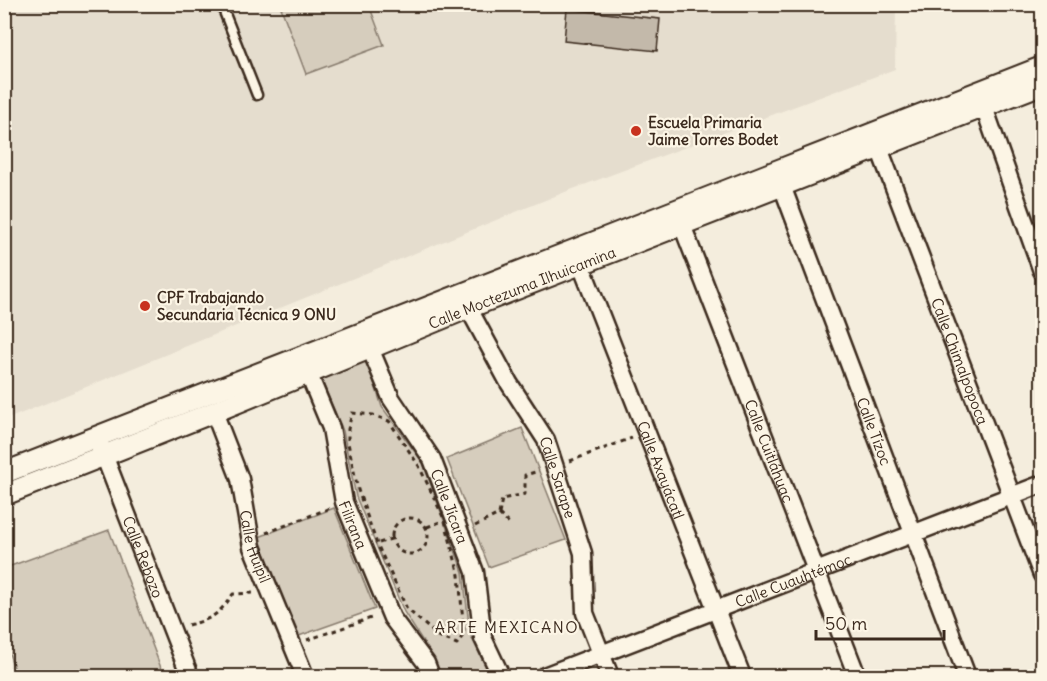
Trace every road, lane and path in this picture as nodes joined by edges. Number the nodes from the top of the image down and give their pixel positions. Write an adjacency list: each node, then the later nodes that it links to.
1 (221, 4): 4 (lane)
2 (1042, 67): 11 (street, Calle Moctezuma Ilhuicamina)
3 (1042, 84): 5 (street, Calle Moctezuma Ilhuicamina)
4 (257, 95)
5 (984, 107): 6 (street, Calle Moctezuma Ilhuicamina); 10 (street)
6 (879, 148): 7 (street, Calle Moctezuma Ilhuicamina); 21 (street, Calle Chimalpopoca)
7 (782, 186): 8 (street, Calle Moctezuma Ilhuicamina); 28 (street, Calle Tízoc)
8 (682, 225): 9 (street, Calle Moctezuma Ilhuicamina); 32 (street, Calle Cuitláhuac)
9 (581, 265): 11 (street, Calle Moctezuma Ilhuicamina); 15 (street, Calle Axayácatl)
10 (1042, 271)
11 (464, 301): 12 (street, Calle Moctezuma Ilhuicamina); 13 (street, Calle Moctezuma Ilhuicamina); 17 (street, Calle Sarape)
12 (370, 348): 13 (street, Calle Moctezuma Ilhuicamina); 27 (street, Calle Jícara)
13 (306, 366): 14 (street, Calle Moctezuma Ilhuicamina); 16 (street, Calle Moctezuma Ilhuicamina); 22 (street, Filirana)
14 (214, 412): 16 (street, Calle Moctezuma Ilhuicamina); 30 (street, Calle Huipil)
15 (647, 432): 17 (path); 35 (street, Calle Axayácatl)
16 (100, 446): 18 (street, Calle Moctezuma Ilhuicamina); 20 (street, Calle Moctezuma Ilhuicamina); 37 (street, Calle Rebozo)
17 (555, 467): 23 (path); 39 (street, Calle Sarape)
18 (4, 473)
19 (1042, 484): 21 (street, Calle Cuauhtémoc)
20 (4, 495)
21 (1012, 496): 28 (street, Calle Cuauhtémoc); 33 (street, Calle Chimalpopoca)
22 (344, 502): 30 (path); 36 (street, Filirana)
23 (499, 514): 25 (path); 27 (path)
24 (445, 521): 26 (path); 31 (path); 31 (path)
25 (511, 526)
26 (426, 527): 29 (path); 29 (path)
27 (460, 533): 43 (street, Calle Jícara)
28 (913, 534): 32 (street, Calle Cuauhtémoc); 48 (street, Calle Tízoc)
29 (392, 539): 31 (path)
30 (251, 540): 34 (street, Calle Huipil)
31 (376, 544)
32 (818, 571): 35 (street, Calle Cuauhtémoc); 47 (street, Calle Cuitláhuac)
33 (1042, 575)
34 (270, 593): 37 (path); 38 (street, Calle Huipil)
35 (717, 610): 39 (street, Calle Cuauhtémoc); 46 (street, Calle Axayácatl)
36 (389, 613): 38 (path); 42 (street, Filirana)
37 (172, 628): 40 (street, Calle Rebozo)
38 (291, 646): 41 (street, Calle Huipil)
39 (601, 655): 44 (street, Calle Cuauhtémoc); 45 (street, Calle Sarape)
40 (190, 676)
41 (305, 676)
42 (431, 676)
43 (501, 676)
44 (544, 676)
45 (610, 676)
46 (741, 676)
47 (857, 676)
48 (967, 676)

